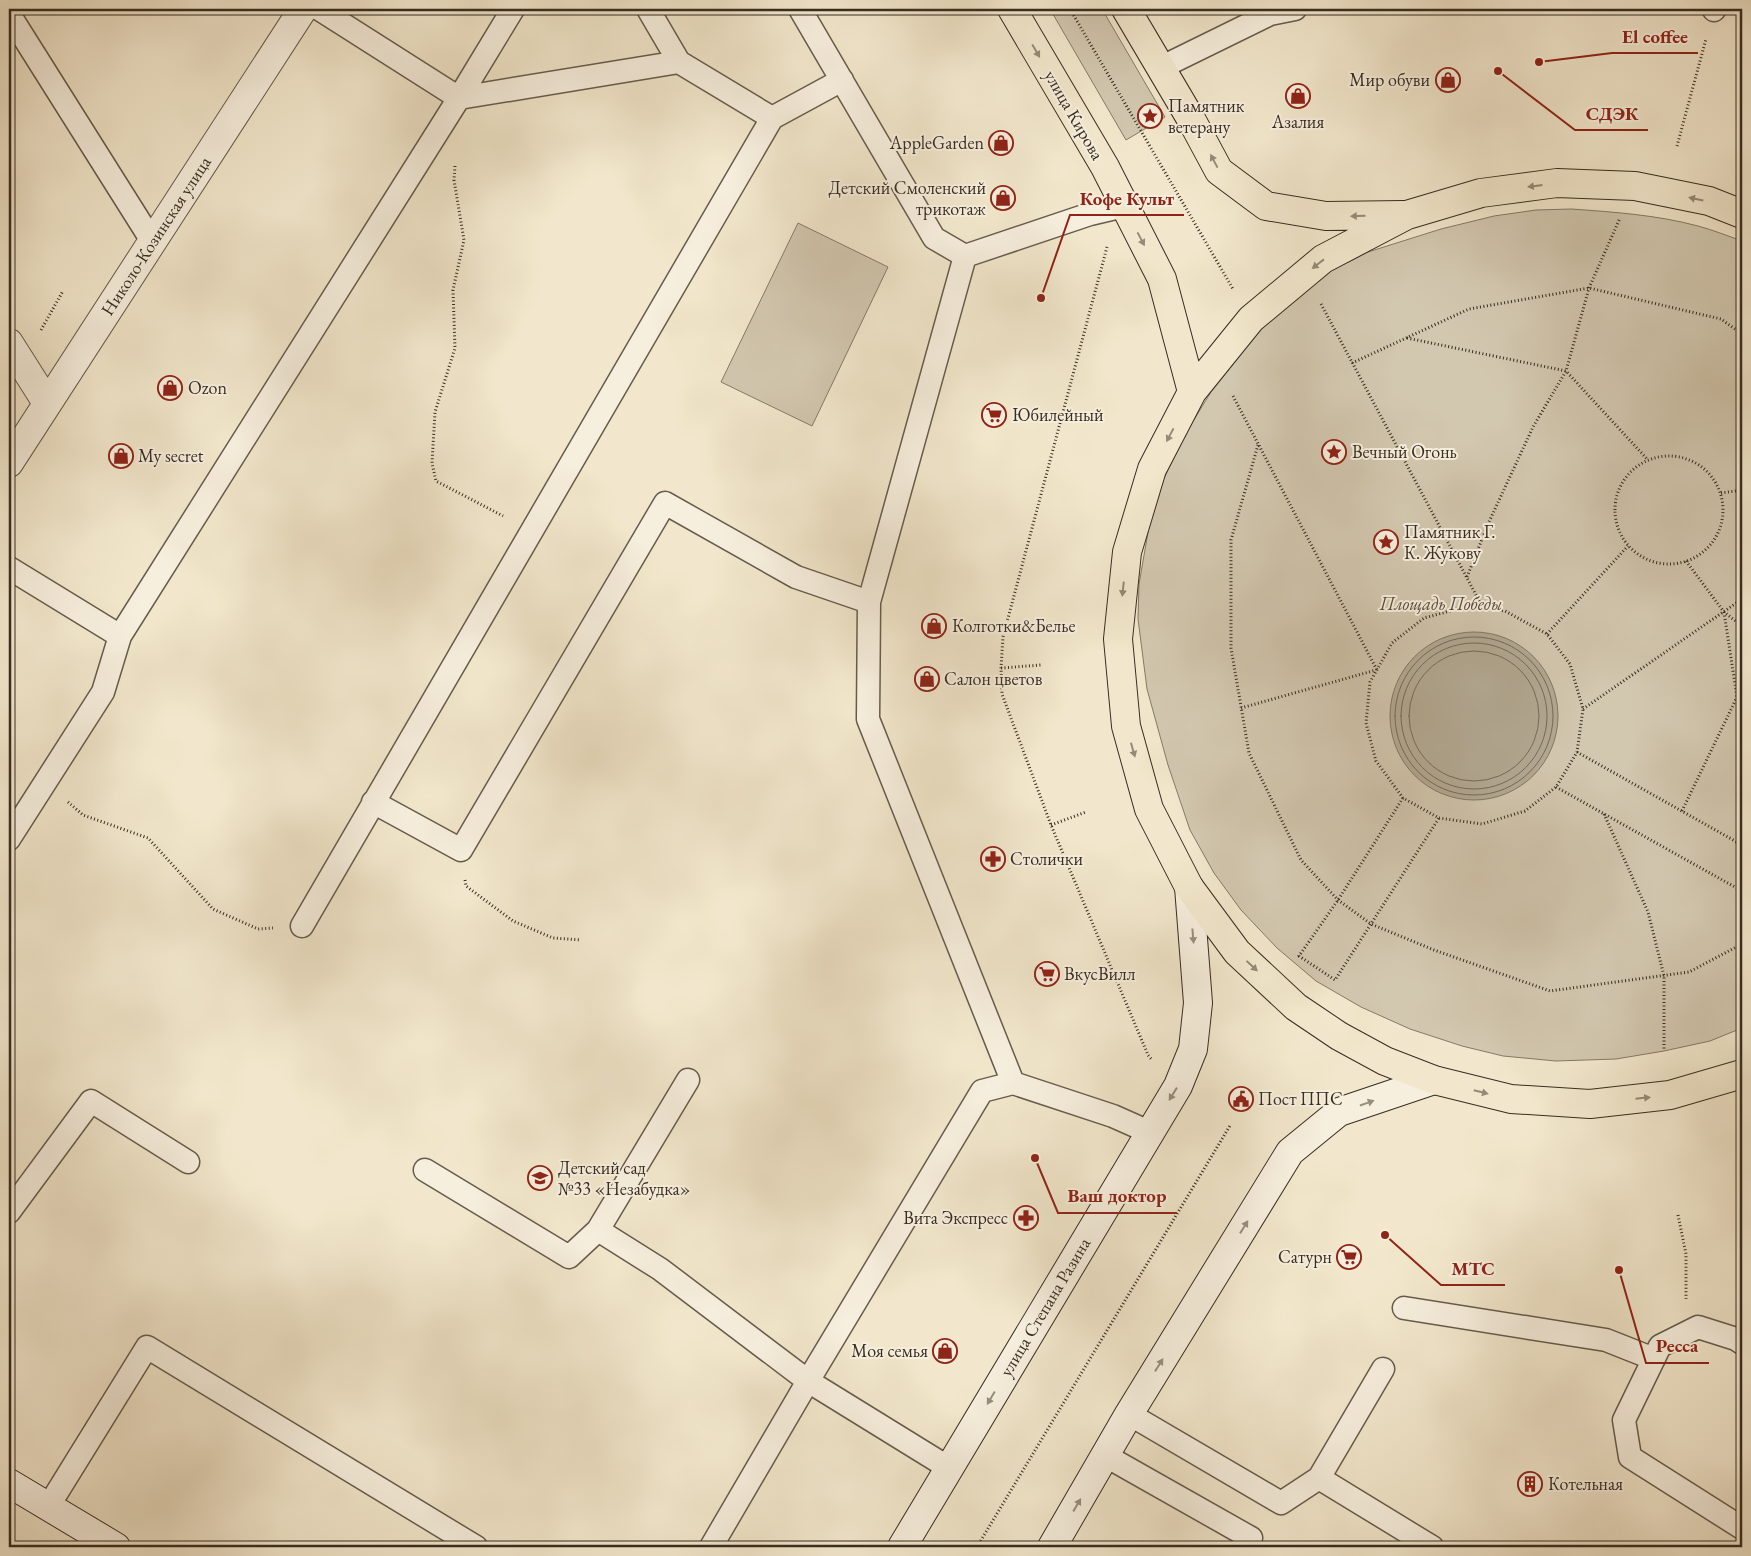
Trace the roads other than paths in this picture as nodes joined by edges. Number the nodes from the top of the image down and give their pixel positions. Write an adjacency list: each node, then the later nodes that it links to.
1 (303, 9): 18 (main road, Николо-Козинская улица)
2 (319, 9): 13 (lane)
3 (512, 9): 13 (lane)
4 (648, 9): 10 (lane)
5 (800, 9): 12 (lane)
6 (1012, 9): 15 (main road, улица Кирова, one-way to 15)
7 (1126, 9): 11 (main road)
8 (1295, 9): 11 (lane)
9 (9, 14): 18 (lane)
10 (679, 62): 13 (lane); 14 (lane)
11 (1160, 68): 17 (main road, one-way to 11)
12 (842, 80): 14 (lane); 19 (lane)
13 (459, 98): 26 (lane)
14 (772, 118): 27 (lane)
15 (1124, 206): 19 (lane); 21 (main road, улица Кирова, one-way to 21)
16 (1742, 214): 17 (main road, one-way to 17)
17 (1407, 215): 21 (main road, one-way to 21)
18 (152, 241): 22 (main road, Николо-Козинская улица)
19 (965, 256): 25 (lane)
20 (9, 343): 22 (main road)
21 (1192, 392): 29 (main road, one-way to 29)
22 (47, 403): 23 (main road, Николо-Козинская улица)
23 (9, 463)
24 (9, 568): 26 (lane)
25 (869, 602): 27 (lane); 34 (lane)
26 (120, 636): 28 (lane)
27 (373, 802): 30 (lane)
28 (9, 838)
29 (1189, 887): 33 (main road, one-way to 33); 35 (main road, улица Степана Разина, one-way to 35)
30 (302, 926)
31 (1742, 1074): 33 (main road, one-way to 31)
32 (688, 1080): 39 (lane)
33 (1434, 1080): 45 (main road, one-way to 33)
34 (1013, 1083): 35 (lane); 44 (lane)
35 (1149, 1132): 47 (main road, улица Степана Разина, one-way to 47)
36 (188, 1162): 38 (lane)
37 (425, 1170): 39 (lane)
38 (9, 1212)
39 (598, 1230): 44 (lane)
40 (1404, 1308): 42 (lane)
41 (1742, 1343): 42 (lane)
42 (1657, 1353): 51 (lane)
43 (1383, 1370): 48 (lane)
44 (808, 1381): 47 (lane); 55 (lane)
45 (1129, 1414): 46 (main road); 48 (lane)
46 (1106, 1456): 52 (lane); 57 (main road, one-way to 46)
47 (949, 1468): 56 (main road, улица Степана Разина)
48 (1320, 1478): 58 (lane)
49 (9, 1484): 50 (main road)
50 (48, 1507): 53 (main road); 54 (lane)
51 (1742, 1528)
52 (1253, 1544)
53 (116, 1547)
54 (476, 1547)
55 (711, 1547)
56 (902, 1547)
57 (1052, 1547)
58 (1432, 1547)

